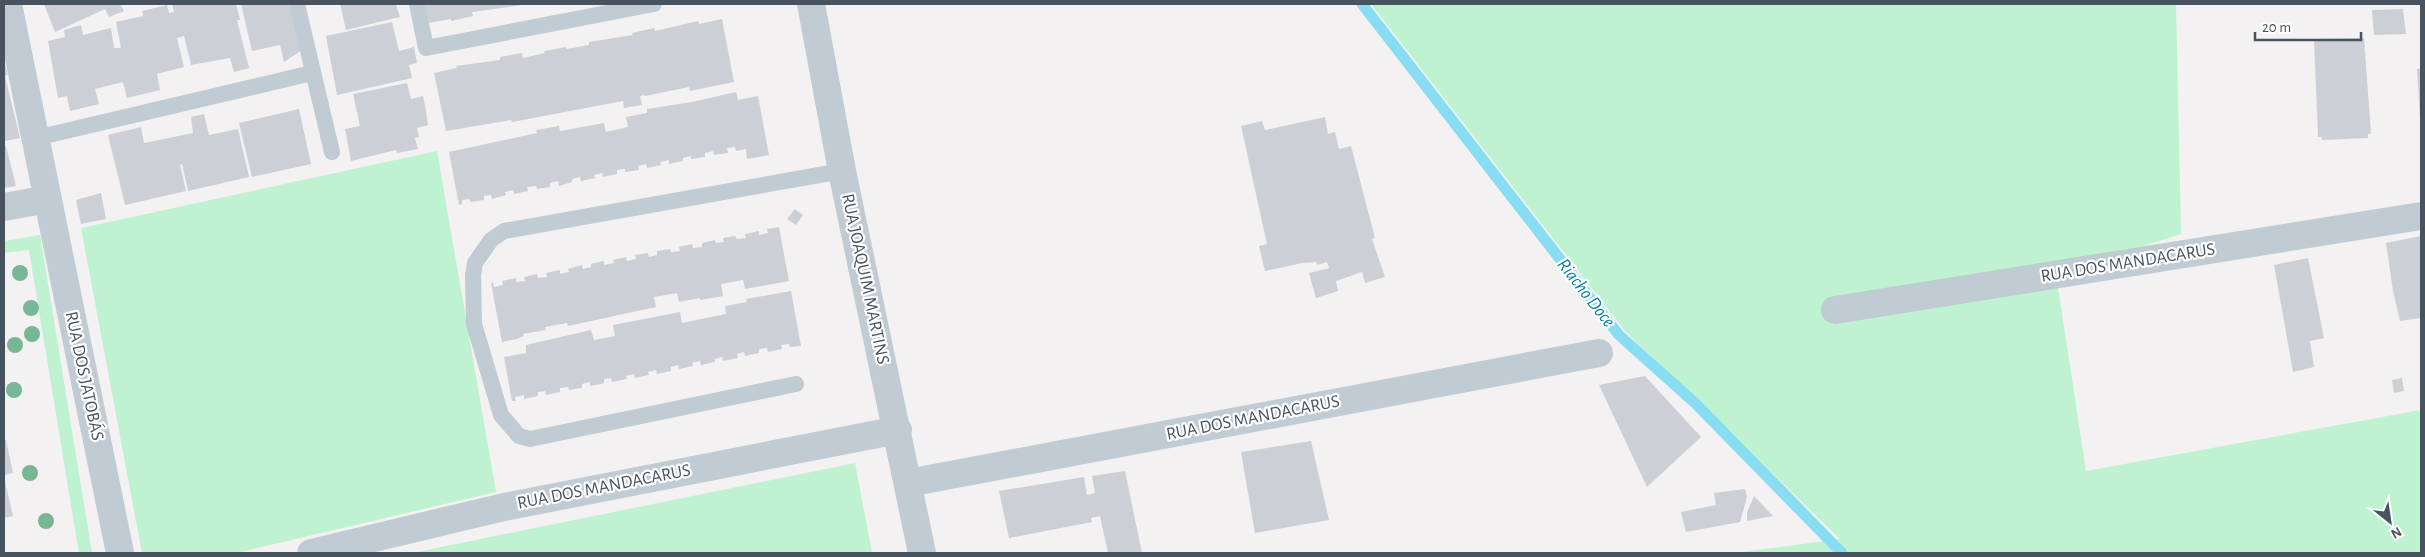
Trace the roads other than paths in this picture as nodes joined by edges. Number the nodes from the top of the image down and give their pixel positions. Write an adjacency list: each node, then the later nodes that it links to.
1 (8, 4): 7 (street, RUA DOS JATOBÁS)
2 (297, 4): 6 (lane)
3 (417, 4): 4 (lane)
4 (654, 4)
5 (811, 4): 9 (street, RUA JOAQUIM MARTINS)
6 (312, 73): 7 (lane); 8 (lane)
7 (36, 138): 10 (street, RUA DOS JATOBÁS)
8 (332, 152)
9 (842, 171): 15 (lane); 16 (street, RUA JOAQUIM MARTINS)
10 (48, 199): 11 (street); 18 (street, RUA DOS JATOBÁS)
11 (4, 208)
12 (2421, 216): 13 (street, RUA DOS MANDACARUS)
13 (1835, 310)
14 (1598, 353): 17 (street, RUA DOS MANDACARUS)
15 (796, 384)
16 (898, 430): 17 (street, RUA JOAQUIM MARTINS); 19 (street, RUA DOS MANDACARUS)
17 (908, 483): 20 (street, RUA JOAQUIM MARTINS)
18 (120, 553)
19 (311, 553)
20 (922, 553)

